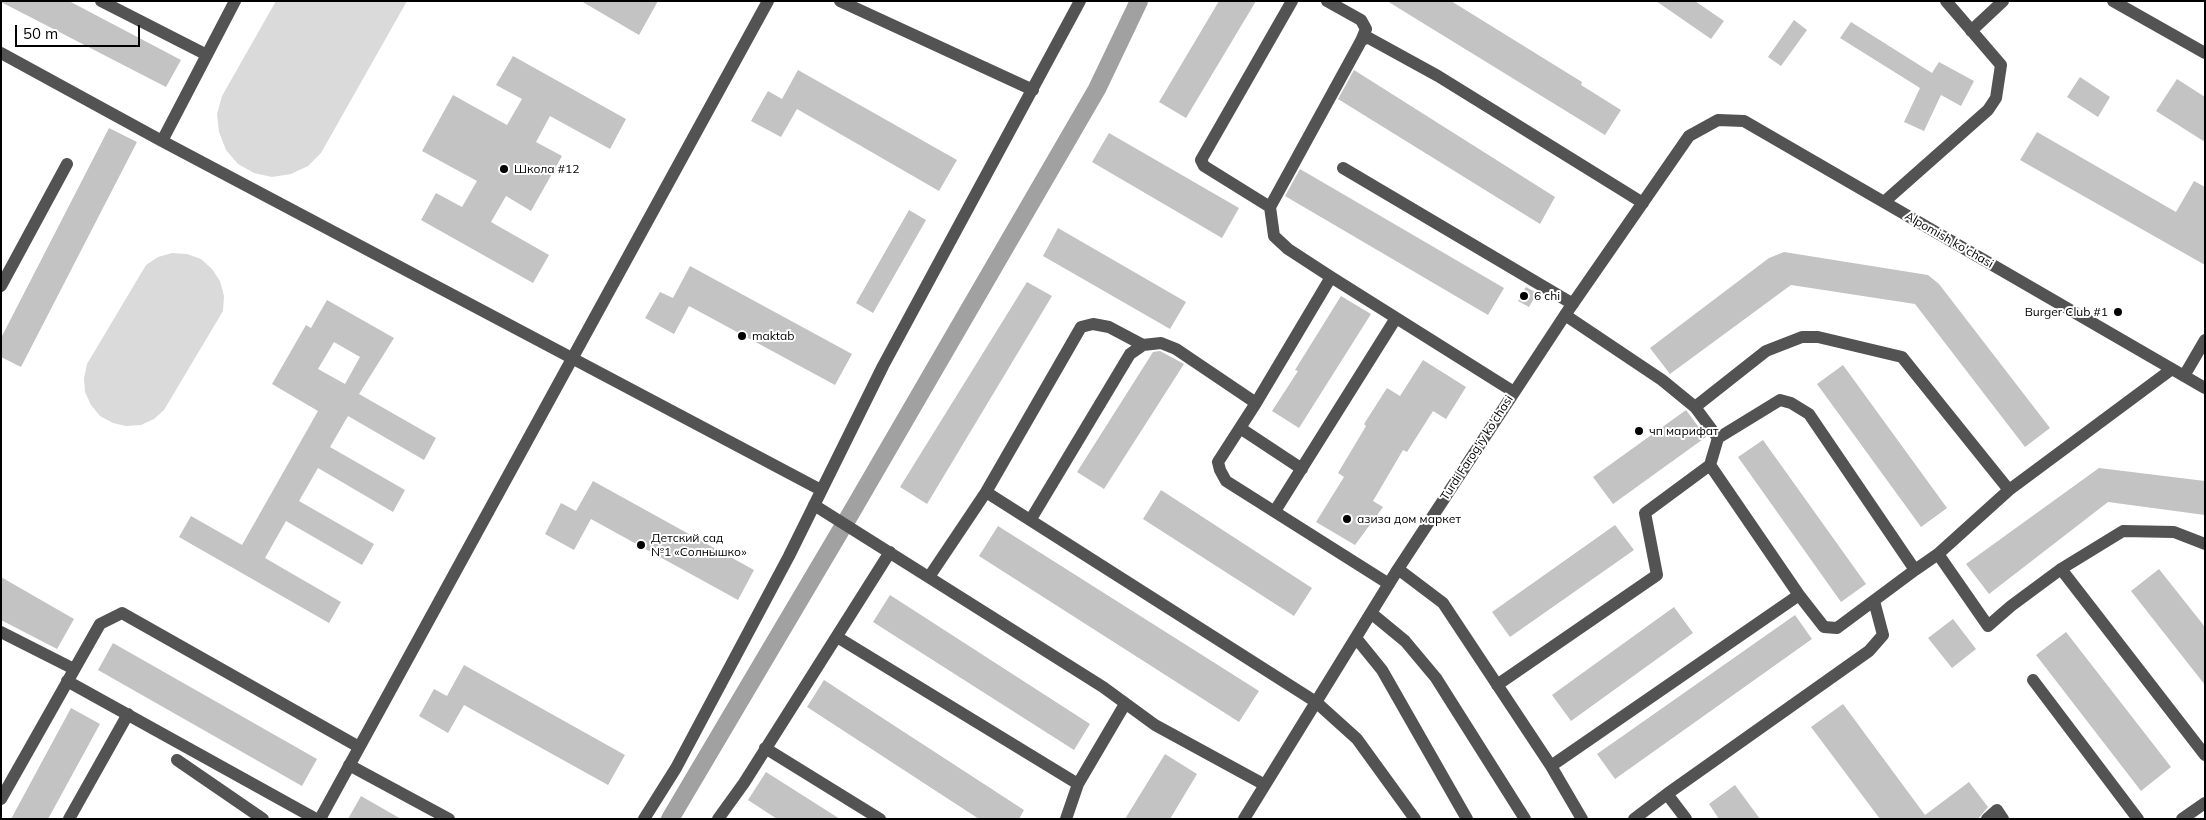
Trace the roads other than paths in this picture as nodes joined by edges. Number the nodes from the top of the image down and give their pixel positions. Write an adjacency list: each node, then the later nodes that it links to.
1 (101, 1): 15 (street)
2 (235, 1): 15 (street)
3 (768, 1): 31 (street)
4 (840, 1): 16 (street)
5 (1080, 1): 16 (street)
6 (1292, 1): 23 (street)
7 (1327, 1): 12 (street)
8 (1946, 1): 11 (street)
9 (2113, 1): 14 (street)
10 (1999, 3): 11 (street)
11 (1971, 30): 21 (street)
12 (1361, 41): 22 (street); 23 (street)
13 (1, 53): 18 (street)
14 (2205, 53)
15 (207, 55): 18 (street)
16 (1033, 90): 42 (street)
17 (1689, 136): 21 (street, Alpomish ko'chasi); 22 (street, Turdi Farog'iy ko'chasi)
18 (162, 141): 31 (street)
19 (67, 164): 25 (street)
20 (1343, 168): 26 (street)
21 (1884, 202): 32 (street, Alpomish ko'chasi)
22 (1643, 203): 26 (street, Turdi Farog'iy ko'chasi)
23 (1270, 207): 24 (street)
24 (1331, 277): 28 (street); 36 (street)
25 (1, 286)
26 (1573, 304): 27 (street, Turdi Farog'iy ko'chasi)
27 (1565, 315): 35 (street, Turdi Farog'iy ko'chasi); 37 (street)
28 (1396, 318): 35 (street); 41 (street)
29 (2205, 340): 33 (street)
30 (1143, 345): 36 (street); 44 (street); 47 (street)
31 (571, 358): 42 (street); 68 (street)
32 (2172, 369): 33 (street, Alpomish ko'chasi); 43 (street)
33 (2184, 376): 34 (street, Alpomish ko'chasi)
34 (2205, 388)
35 (1514, 392): 51 (street, Turdi Farog'iy ko'chasi)
36 (1256, 403): 38 (street)
37 (1695, 407): 39 (street); 43 (street)
38 (1240, 428): 41 (street); 46 (street)
39 (1718, 438): 40 (street); 53 (street)
40 (1710, 465): 56 (street); 64 (street)
41 (1302, 469): 46 (street)
42 (821, 490): 45 (street)
43 (2009, 490): 50 (street)
44 (986, 492): 47 (street); 54 (street)
45 (814, 506): 49 (street); 85 (street)
46 (1275, 511): 55 (street)
47 (1031, 519): 65 (street)
48 (2205, 544): 52 (street)
49 (890, 552): 54 (street); 60 (street)
50 (1938, 554): 52 (street); 53 (street)
51 (1398, 569): 55 (street, Turdi Farog'iy ko'chasi); 64 (street)
52 (2061, 569): 70 (street)
53 (1915, 570): 57 (street)
54 (929, 577): 66 (street)
55 (1389, 584): 58 (street, Turdi Farog'iy ko'chasi)
56 (1798, 595): 57 (street); 73 (street)
57 (1874, 601): 76 (street)
58 (1371, 613): 61 (street, Turdi Farog'iy ko'chasi); 92 (street)
59 (1, 632): 62 (street)
60 (837, 637): 69 (street); 74 (street)
61 (1356, 638): 65 (street, Turdi Farog'iy ko'chasi); 91 (street)
62 (71, 675): 67 (street); 68 (street); 77 (street)
63 (2033, 680): 97 (street)
64 (1497, 685): 73 (street)
65 (1316, 702): 75 (street, Turdi Farog'iy ko'chasi); 90 (street)
66 (1125, 704): 74 (street); 75 (street)
67 (128, 714): 80 (street); 82 (street)
68 (359, 747): 72 (street)
69 (764, 748): 86 (street); 87 (street)
70 (2205, 755)
71 (177, 760): 81 (street)
72 (349, 765): 83 (street); 84 (street)
73 (1551, 766): 93 (street)
74 (1078, 784): 88 (street)
75 (1265, 785): 89 (street, Turdi Farog'iy ko'chasi)
76 (1667, 794): 79 (street); 94 (street)
77 (1, 798)
78 (2205, 803): 98 (street)
79 (1641, 817)
80 (69, 819)
81 (263, 819)
82 (316, 819)
83 (320, 819)
84 (449, 819)
85 (644, 819)
86 (718, 819)
87 (880, 819)
88 (1066, 819)
89 (1244, 819)
90 (1415, 819)
91 (1466, 819)
92 (1525, 819)
93 (1582, 819)
94 (1686, 819)
95 (1986, 819): 96 (street)
96 (2003, 819)
97 (2138, 819)
98 (2182, 819)

